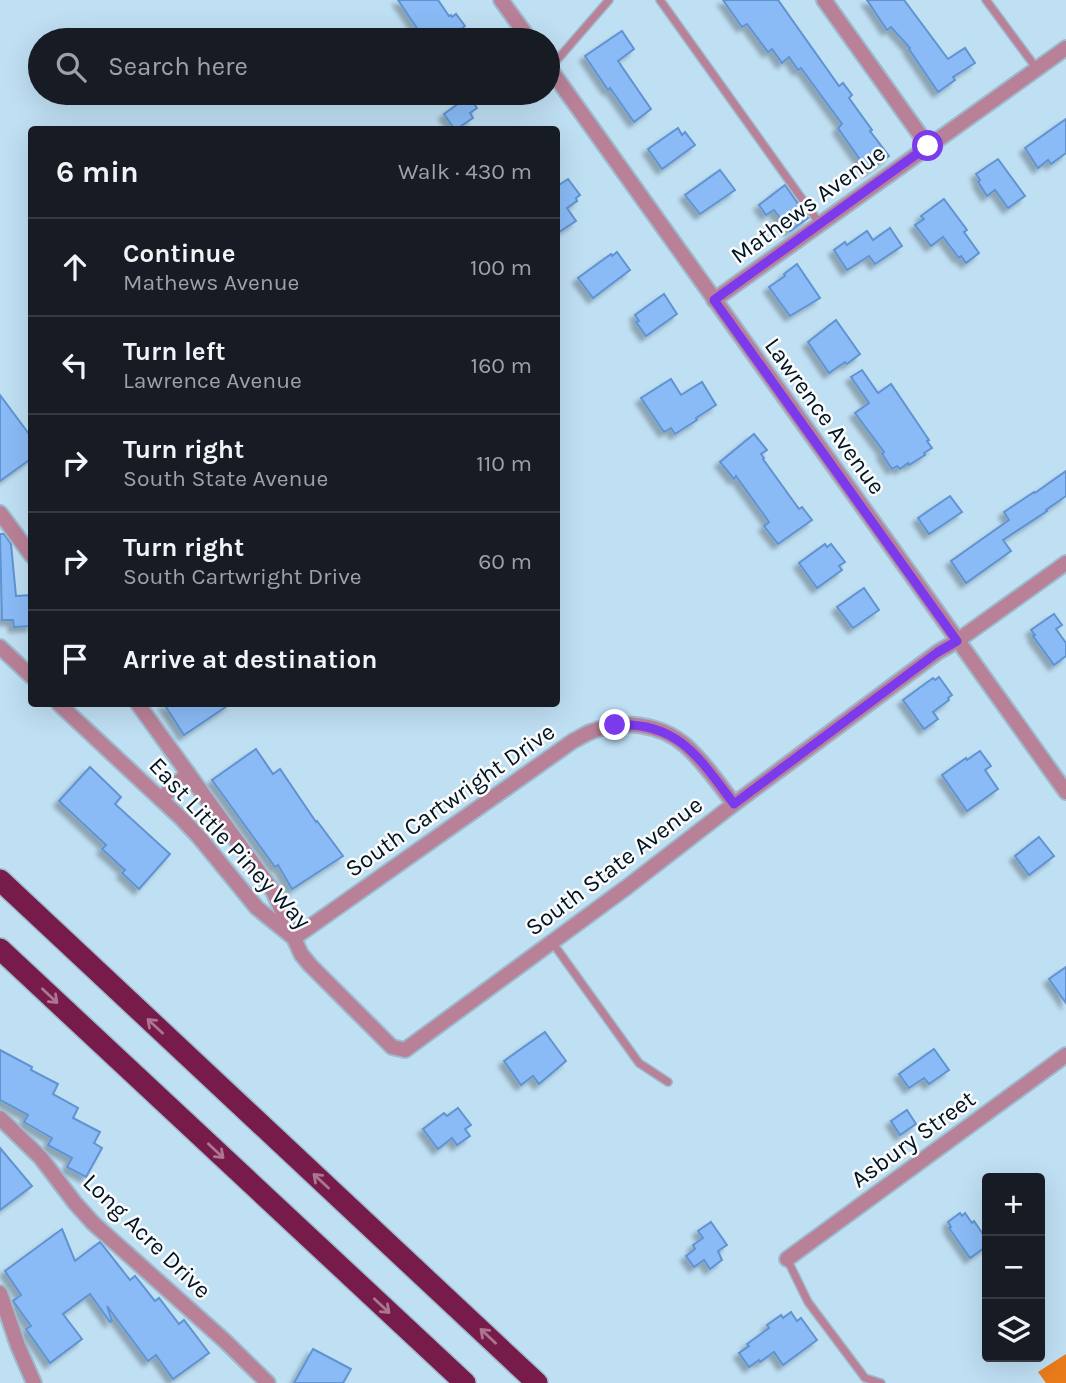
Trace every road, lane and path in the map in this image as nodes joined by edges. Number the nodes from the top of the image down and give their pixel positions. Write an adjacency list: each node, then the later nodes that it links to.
1 (501, 0): 6 (street)
2 (609, 0): 8 (lane)
3 (660, 0): 12 (lane)
4 (824, 0): 11 (street)
5 (986, 0): 9 (lane)
6 (521, 28)
7 (1066, 48): 9 (street, Mathews Avenue)
8 (560, 55)
9 (1037, 68): 11 (street, Mathews Avenue)
10 (560, 83): 13 (street, Lawrence Avenue)
11 (928, 146): 12 (street, Mathews Avenue)
12 (820, 224): 13 (street, Mathews Avenue)
13 (714, 300): 17 (street, Lawrence Avenue)
14 (0, 513): 15 (street)
15 (28, 551)
16 (1066, 563): 17 (street, South State Avenue)
17 (957, 641): 23 (street, Lawrence Avenue); 25 (street, South State Avenue)
18 (0, 648): 19 (street)
19 (28, 673)
20 (63, 707): 24 (street, East Little Piney Way)
21 (140, 707): 22 (street)
22 (188, 773): 24 (street); 27 (street)
23 (1066, 792)
24 (161, 799): 27 (street, East Little Piney Way)
25 (734, 804): 27 (street, South Cartwright Drive); 28 (street, South State Avenue)
26 (0, 880): 39 (highway, one-way to 26)
27 (294, 937): 30 (street, East Little Piney Way)
28 (552, 942): 30 (street, South State Avenue); 32 (lane)
29 (0, 949): 38 (highway, one-way to 38)
30 (392, 1047)
31 (1066, 1055): 34 (street, Asbury Street)
32 (668, 1082)
33 (0, 1118): 37 (street, Long Acre Drive)
34 (787, 1259): 40 (lane)
35 (0, 1293): 36 (street)
36 (34, 1383)
37 (268, 1383)
38 (465, 1383)
39 (537, 1383)
40 (881, 1383)

